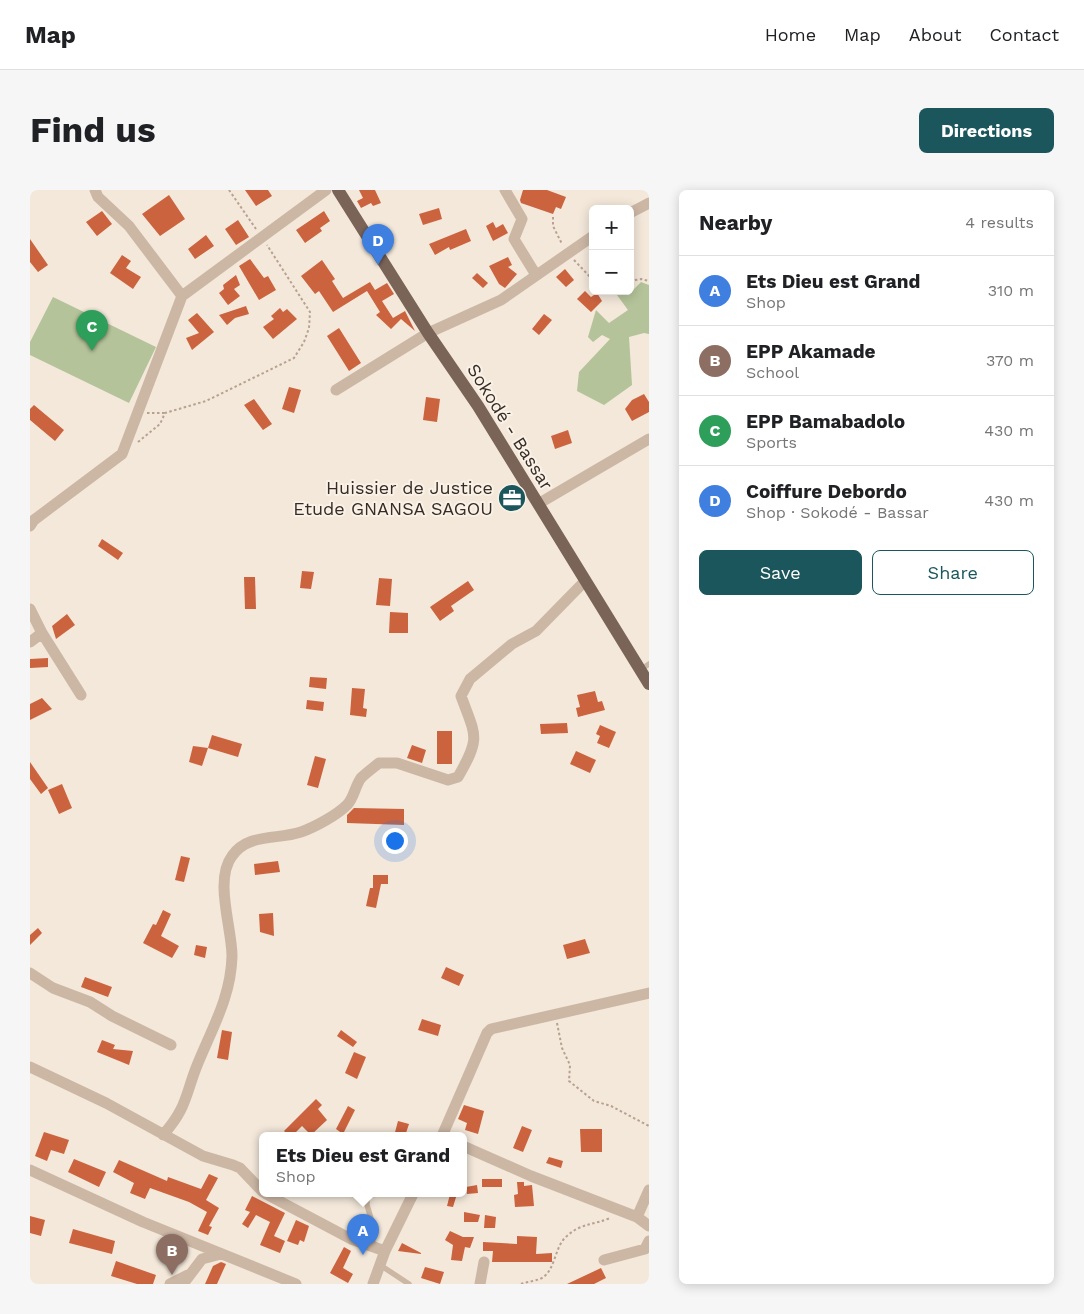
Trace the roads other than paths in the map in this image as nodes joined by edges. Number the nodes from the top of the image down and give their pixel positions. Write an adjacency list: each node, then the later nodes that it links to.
1 (95, 190): 9 (street)
2 (326, 190): 9 (street)
3 (338, 190): 10 (main road, Sokodé - Bassar)
4 (505, 190): 8 (street)
5 (649, 203): 6 (street)
6 (634, 211)
7 (589, 239): 8 (street)
8 (536, 275): 10 (street)
9 (182, 296): 14 (street)
10 (428, 333): 11 (street); 13 (main road, Sokodé - Bassar)
11 (336, 390)
12 (649, 439): 13 (street)
13 (538, 504): 15 (main road, Sokodé - Bassar)
14 (31, 523)
15 (585, 581): 19 (main road, Sokodé - Bassar); 27 (street)
16 (30, 609): 17 (street)
17 (42, 633): 18 (street); 21 (street)
18 (30, 642)
19 (645, 667): 20 (main road, Sokodé - Bassar)
20 (649, 684)
21 (81, 695)
22 (30, 973): 24 (street)
23 (649, 993): 26 (street)
24 (171, 1045)
25 (30, 1067): 27 (street)
26 (444, 1132)
27 (163, 1135): 30 (street)
28 (467, 1148): 35 (street)
29 (30, 1170): 39 (street)
30 (259, 1188)
31 (649, 1190): 35 (street)
32 (272, 1197): 38 (street)
33 (367, 1197): 38 (lane)
34 (411, 1197): 38 (street)
35 (637, 1217): 36 (street)
36 (649, 1226)
37 (649, 1241): 40 (street)
38 (379, 1249): 42 (street)
39 (221, 1254): 43 (street); 45 (street)
40 (604, 1260)
41 (484, 1262): 48 (street)
42 (380, 1264): 46 (street); 47 (lane)
43 (185, 1279): 44 (street)
44 (170, 1284)
45 (296, 1284)
46 (373, 1284)
47 (409, 1284)
48 (480, 1284)

